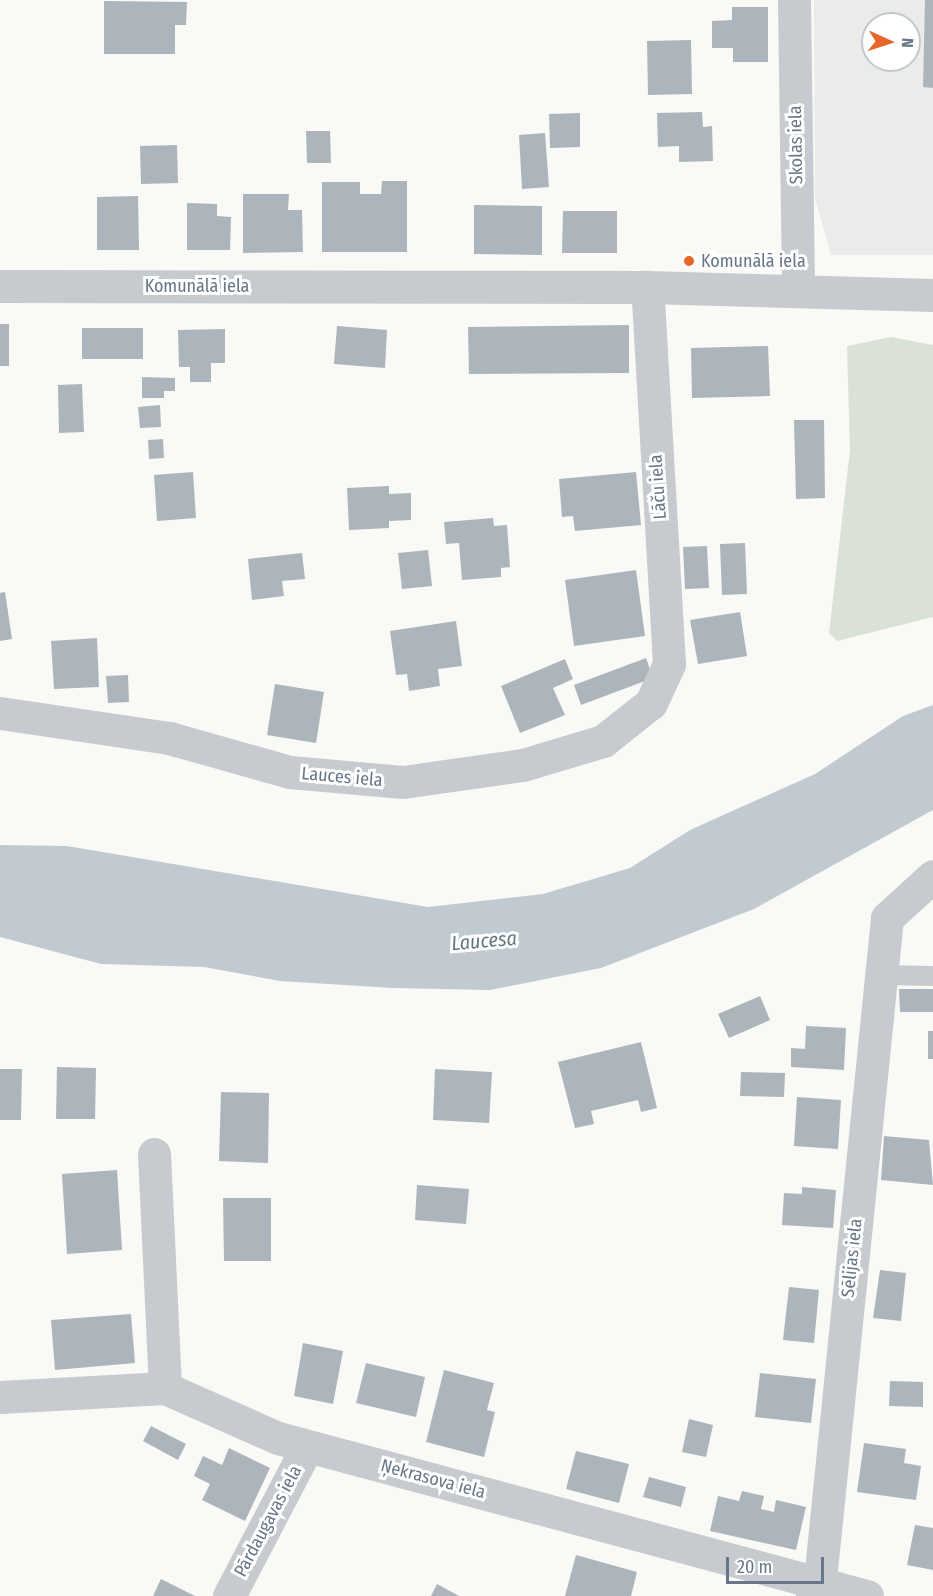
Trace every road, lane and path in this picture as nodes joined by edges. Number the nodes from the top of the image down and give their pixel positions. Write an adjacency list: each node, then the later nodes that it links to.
1 (794, 0): 4 (street, Skolas iela)
2 (0, 286): 3 (street, Komunālā iela)
3 (647, 287): 4 (street, Komunālā iela); 6 (street, Lāču iela)
4 (798, 289): 5 (street, Komunālā iela)
5 (933, 295)
6 (663, 686): 7 (street, Lauces iela)
7 (0, 712)
8 (933, 876): 9 (street, Sēlijas iela)
9 (881, 975): 10 (lane); 15 (street, Sēlijas iela)
10 (933, 976)
11 (154, 1154): 12 (street)
12 (165, 1388): 13 (street, Ņekrasova iela); 14 (street, Ņekrasova iela)
13 (0, 1397)
14 (307, 1447): 15 (street, Ņekrasova iela); 16 (street, Pārdaugavas iela)
15 (816, 1588): 17 (street, Ņekrasova iela)
16 (229, 1596)
17 (867, 1596)

